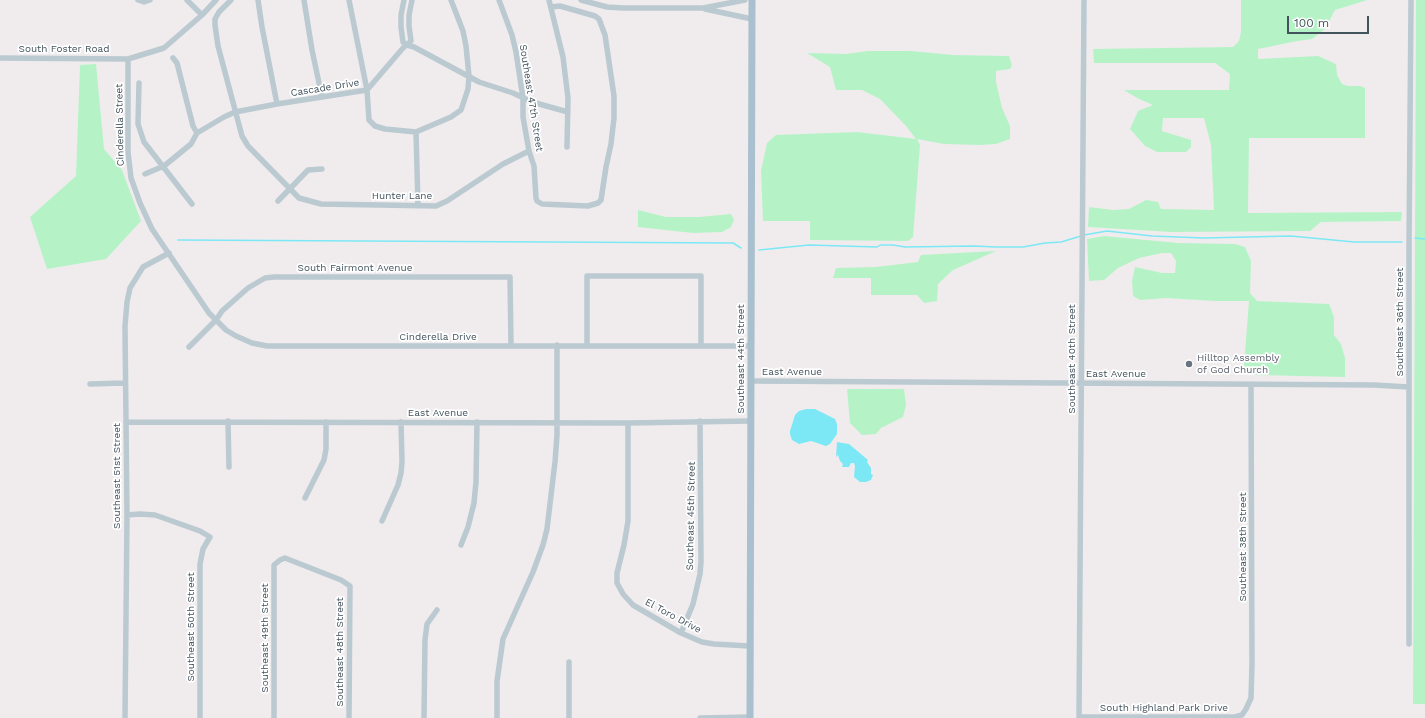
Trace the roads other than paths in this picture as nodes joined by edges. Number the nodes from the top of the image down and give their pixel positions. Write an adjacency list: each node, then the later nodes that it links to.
1 (139, 0): 2 (street)
2 (150, 0)
3 (187, 0): 21 (street)
4 (216, 0): 21 (street, South Foster Road)
5 (231, 0): 33 (street, Hunter Lane)
6 (258, 0): 32 (street)
7 (304, 0): 30 (street)
8 (349, 0): 29 (street)
9 (404, 0): 23 (street)
10 (412, 0): 23 (street)
11 (451, 0): 27 (street)
12 (499, 0): 31 (street, Southeast 47th Street)
13 (549, 0): 19 (street)
14 (581, 0): 20 (street)
15 (745, 0): 20 (street)
16 (752, 0): 22 (main road, Southeast 44th Street)
17 (1084, 0): 56 (street, Southeast 40th Street)
18 (1411, 0): 59 (street, Southeast 36th Street)
19 (552, 8): 34 (street); 38 (street, Southeast 47th Street)
20 (703, 8): 22 (street)
21 (202, 15): 26 (street, South Foster Road)
22 (752, 19): 52 (main road, Southeast 44th Street)
23 (407, 45): 27 (street); 29 (street, Cascade Drive)
24 (0, 58): 26 (street, South Foster Road)
25 (173, 58): 36 (street)
26 (128, 59): 46 (street, Cinderella Street)
27 (469, 76): 31 (street); 35 (street)
28 (139, 83): 39 (street)
29 (367, 90): 30 (street, Cascade Drive); 35 (street)
30 (322, 97): 32 (street, Cascade Drive)
31 (523, 98): 34 (street); 38 (street, Southeast 47th Street)
32 (277, 104): 33 (street, Cascade Drive)
33 (235, 112): 36 (street, Cascade Drive); 42 (street, Hunter Lane)
34 (568, 112): 37 (street)
35 (416, 132): 45 (street)
36 (197, 133): 39 (street, Cascade Drive)
37 (567, 147)
38 (529, 151): 45 (street, Hunter Lane)
39 (164, 166): 41 (street, Cascade Drive); 44 (street)
40 (322, 170): 42 (street)
41 (145, 174)
42 (289, 188): 43 (street); 45 (street, Hunter Lane)
43 (278, 200)
44 (192, 204)
45 (418, 206)
46 (169, 253): 47 (street, Cinderella Drive); 55 (street, Southeast 51st Street)
47 (216, 320): 48 (street, Cinderella Drive); 48 (street, South Fairmont Avenue); 53 (street, South Fairmont Avenue)
48 (511, 346): 49 (street, Cinderella Drive)
49 (557, 346): 50 (street, Cinderella Drive); 67 (street)
50 (587, 346): 51 (street, Cinderella Drive); 51 (street)
51 (701, 346): 52 (street, Cinderella Drive)
52 (751, 346): 54 (main road, Southeast 44th Street)
53 (189, 347)
54 (750, 381): 56 (street, East Avenue); 62 (main road, Southeast 44th Street)
55 (125, 383): 57 (street); 63 (street, Southeast 51st Street)
56 (1081, 383): 58 (street, East Avenue); 90 (street, Southeast 40th Street)
57 (90, 384)
58 (1251, 384): 59 (street, East Avenue); 80 (street, Southeast 38th Street)
59 (1409, 387): 77 (street, Southeast 36th Street)
60 (228, 421): 63 (street, East Avenue); 64 (street, East Avenue); 69 (street)
61 (700, 421): 62 (street, East Avenue); 68 (street, East Avenue); 76 (street, Southeast 45th Street)
62 (750, 421): 78 (main road, Southeast 44th Street)
63 (126, 422): 71 (street, Southeast 51st Street)
64 (326, 422): 65 (street, East Avenue); 70 (street)
65 (401, 422): 66 (street, East Avenue); 72 (street)
66 (477, 422): 67 (street, East Avenue); 73 (street)
67 (557, 422): 68 (street, East Avenue); 86 (street)
68 (628, 423): 76 (street, El Toro Drive)
69 (229, 467)
70 (305, 498)
71 (127, 515): 81 (street, Southeast 51st Street); 82 (street, Southeast 50th Street)
72 (382, 521)
73 (461, 545)
74 (280, 560): 83 (street, Southeast 49th Street); 84 (street, Southeast 48th Street)
75 (437, 610): 85 (street)
76 (681, 633): 78 (street, El Toro Drive)
77 (1409, 644)
78 (750, 646): 89 (main road, Southeast 44th Street)
79 (569, 662): 87 (street)
80 (1246, 709): 90 (street, South Highland Park Drive)
81 (126, 718)
82 (200, 718)
83 (274, 718)
84 (349, 718)
85 (424, 718)
86 (497, 718)
87 (570, 718)
88 (700, 718): 89 (street)
89 (750, 718)
90 (1079, 718)

